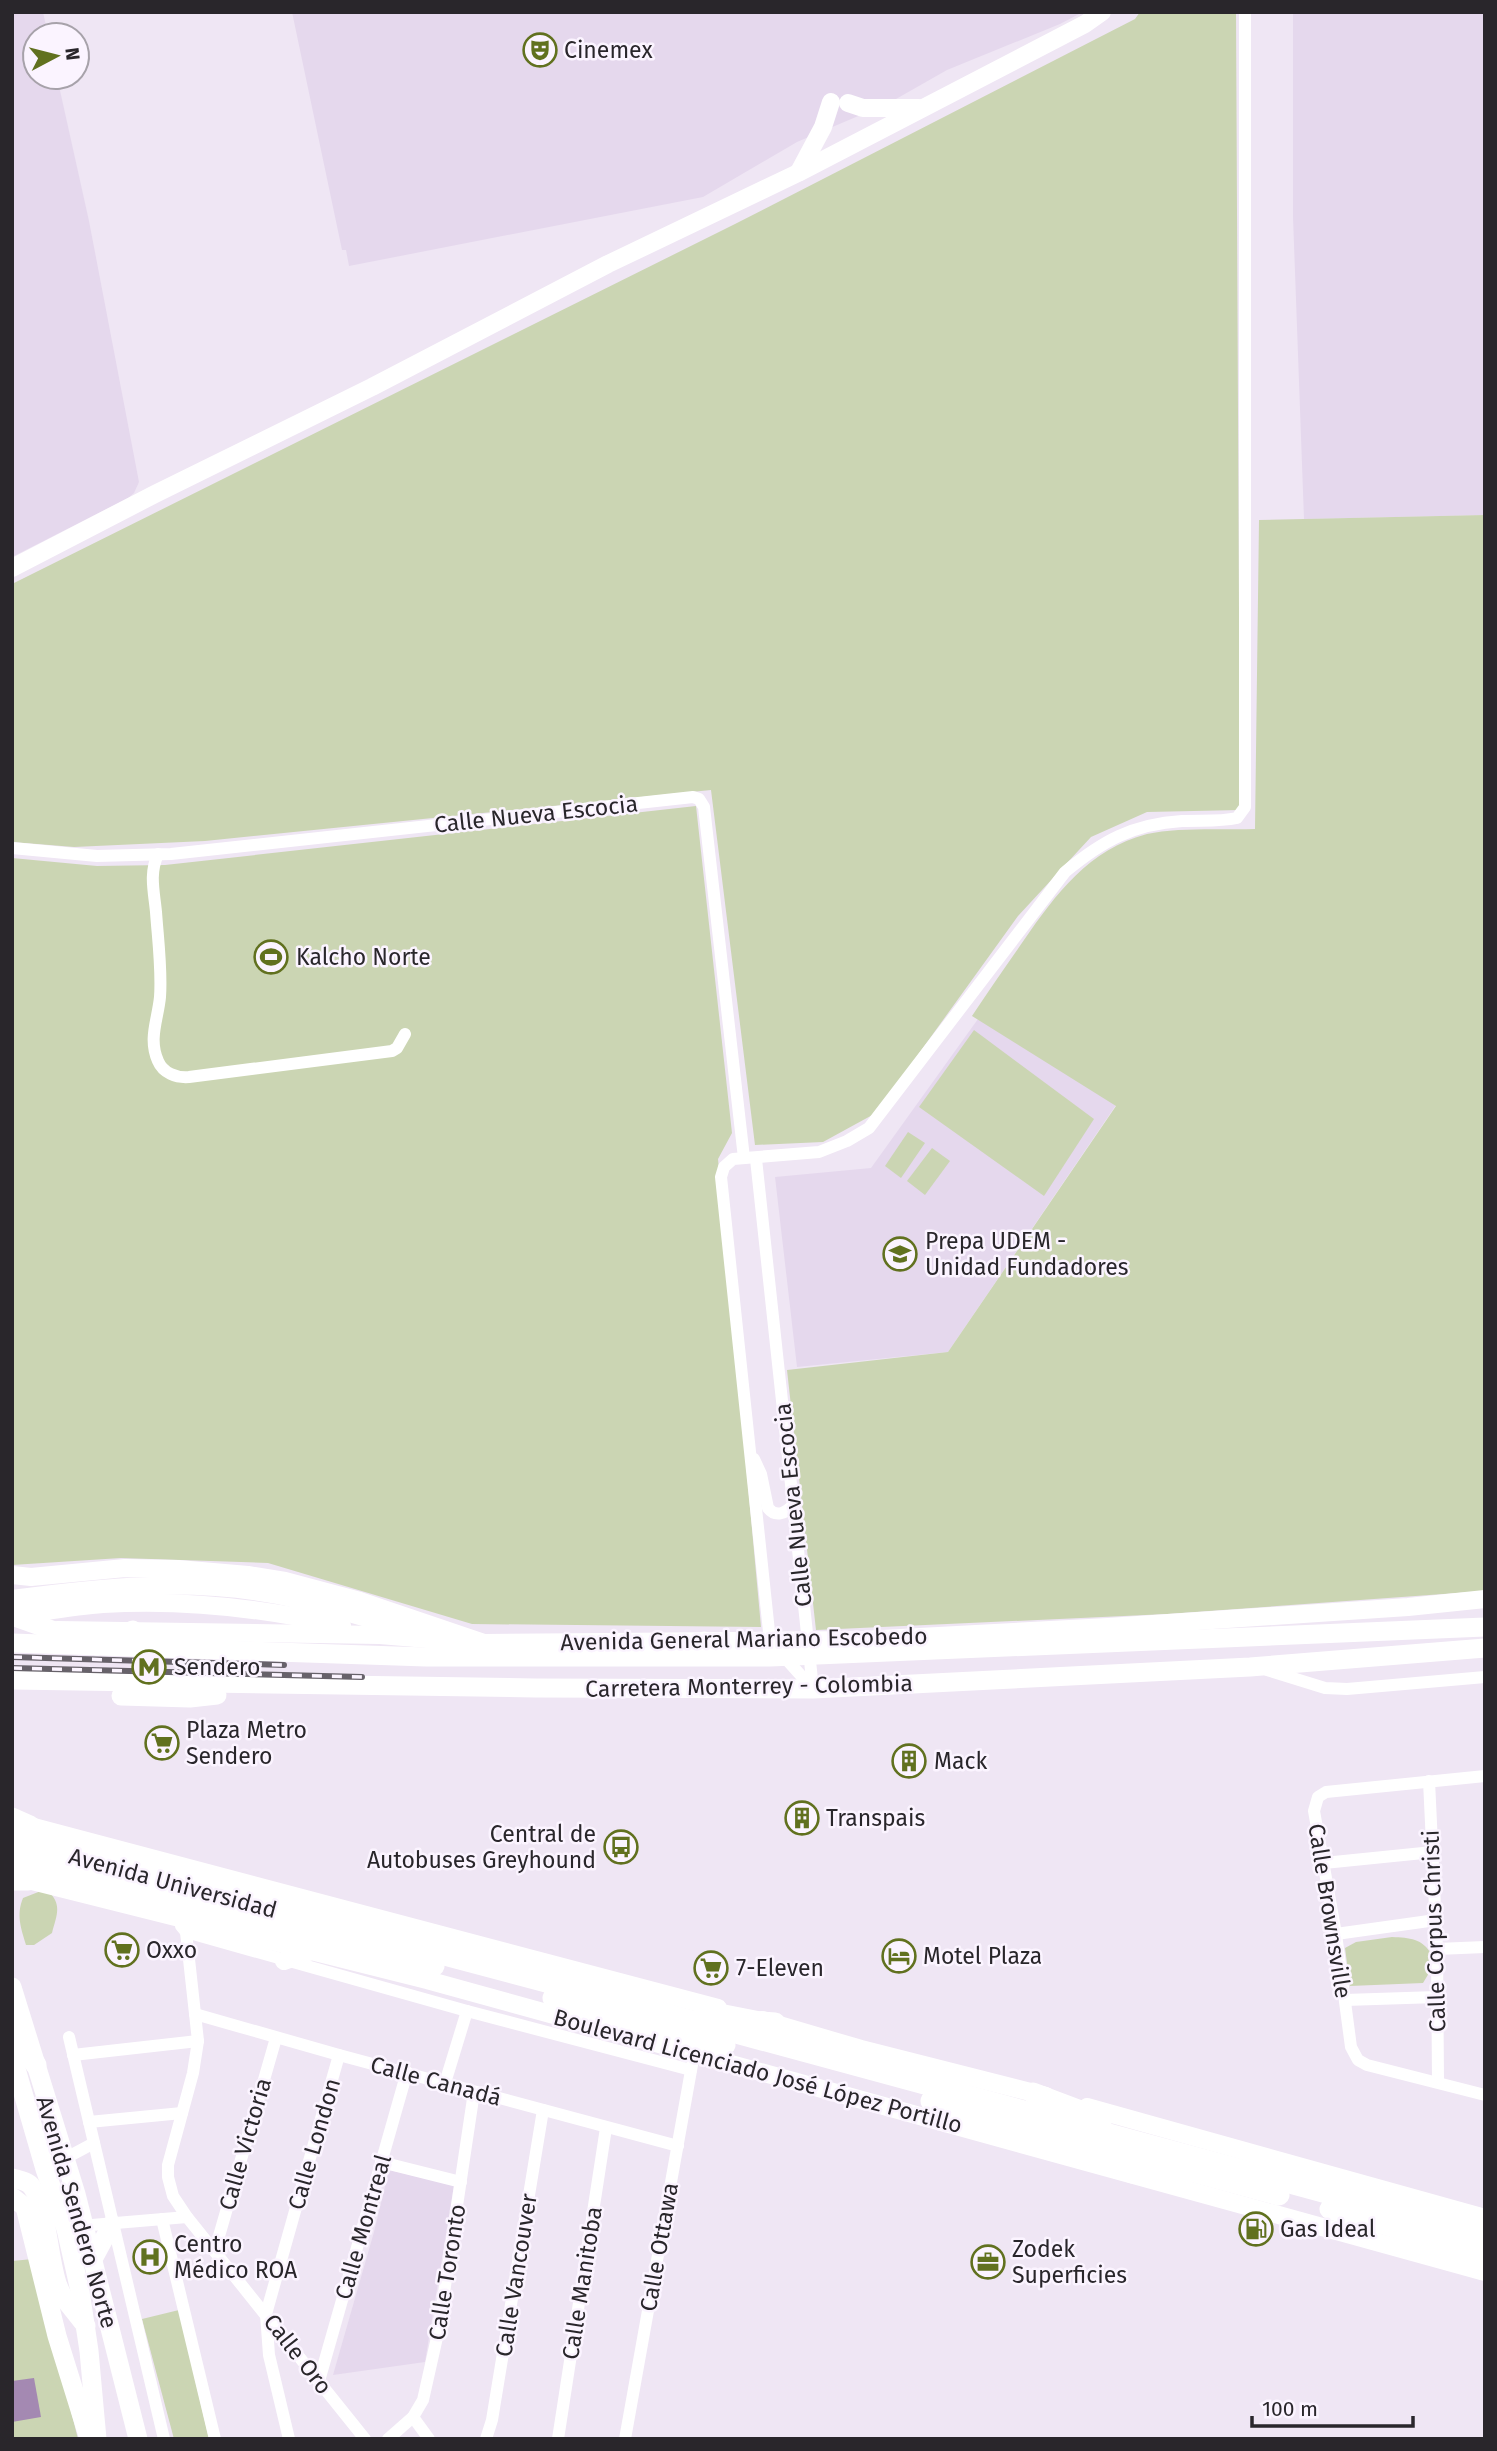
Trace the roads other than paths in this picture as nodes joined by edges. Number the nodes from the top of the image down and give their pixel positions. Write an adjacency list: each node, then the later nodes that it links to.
1 (1102, 12): 3 (street)
2 (1245, 12): 9 (street)
3 (926, 108): 4 (street); 4 (street)
4 (798, 173): 5 (street)
5 (12, 568)
6 (12, 848): 7 (street, Calle Nueva Escocia)
7 (158, 854): 8 (street); 9 (street, Calle Nueva Escocia)
8 (405, 1034)
9 (750, 1158): 10 (street, Calle Nueva Escocia); 11 (street, Calle Nueva Escocia)
10 (750, 1453): 11 (street); 21 (street, Calle Nueva Escocia)
11 (793, 1504): 26 (street, Calle Nueva Escocia)
12 (12, 1575): 24 (street, Avenida General Mariano Escobedo)
13 (12, 1599): 22 (street)
14 (1485, 1599): 26 (street, Avenida General Mariano Escobedo)
15 (13, 1616): 17 (main road); 19 (street)
16 (1485, 1627): 26 (main road, Carretera Monterrey - Colombia)
17 (53, 1630): 18 (street); 25 (main road)
18 (133, 1630): 19 (street); 25 (main road)
19 (380, 1635): 22 (street)
20 (704, 1641): 21 (street, Avenida General Mariano Escobedo); 24 (street, Avenida General Mariano Escobedo); 30 (main road)
21 (770, 1641): 26 (street, Avenida General Mariano Escobedo); 31 (street)
22 (448, 1642): 24 (street)
23 (12, 1643): 25 (main road, Carretera Monterrey - Colombia)
24 (484, 1643)
25 (97, 1646): 28 (main road, Carretera Monterrey - Colombia)
26 (808, 1648): 31 (main road, Carretera Monterrey - Colombia); 37 (street, Calle Nueva Escocia)
27 (1485, 1648): 32 (main road, Carretera Monterrey - Colombia)
28 (180, 1649): 29 (main road); 30 (main road, Carretera Monterrey - Colombia)
29 (12, 1655)
30 (734, 1657): 31 (main road, Carretera Monterrey - Colombia)
31 (784, 1657): 37 (street)
32 (1250, 1667): 33 (street); 37 (main road, Carretera Monterrey - Colombia)
33 (1485, 1676)
34 (12, 1680): 35 (main road, Carretera Monterrey - Colombia)
35 (298, 1685): 36 (main road); 37 (main road, Carretera Monterrey - Colombia)
36 (12, 1688)
37 (813, 1689)
38 (1485, 1776): 39 (street, Calle Brownsville)
39 (1429, 1781): 42 (street, Calle Corpus Christi); 44 (street, Calle Brownsville)
40 (17, 1823): 67 (street)
41 (12, 1840): 45 (highway, Avenida Universidad)
42 (1433, 1852): 44 (street); 48 (street, Calle Corpus Christi)
43 (12, 1858): 45 (highway, Avenida Universidad)
44 (1324, 1863): 52 (street, Calle Brownsville)
45 (85, 1869): 51 (highway, Avenida Universidad)
46 (16, 1879): 47 (street, Boulevard Licenciado José López Portillo)
47 (174, 1916): 49 (street, Boulevard Licenciado José López Portillo); 50 (street)
48 (1436, 1920): 52 (street); 55 (street, Calle Corpus Christi)
49 (211, 1925): 53 (street); 56 (street, Boulevard Licenciado José López Portillo)
50 (186, 1932): 53 (street); 66 (street, Calle Oro)
51 (333, 1932): 63 (highway, Boulevard Licenciado José López Portillo); 99 (highway, Boulevard Licenciado José López Portillo)
52 (1336, 1934): 62 (street, Calle Brownsville)
53 (223, 1944): 57 (street)
54 (1485, 1947): 55 (street)
55 (1437, 1949): 61 (street, Calle Corpus Christi)
56 (311, 1951): 57 (street); 58 (street, Boulevard Licenciado José López Portillo)
57 (284, 1961): 60 (street)
58 (389, 1971): 60 (street); 64 (street, Boulevard Licenciado José López Portillo)
59 (12, 1987): 77 (main road, Avenida Sendero Norte)
60 (383, 1988): 65 (street)
61 (1437, 1997): 62 (street); 79 (street, Calle Corpus Christi)
62 (1345, 2000): 79 (street, Calle Brownsville)
63 (633, 2005): 67 (highway); 92 (highway, Boulevard Licenciado José López Portillo)
64 (526, 2007): 68 (street); 76 (street, Boulevard Licenciado José López Portillo)
65 (467, 2011): 68 (street); 80 (street)
66 (195, 2014): 71 (street, Calle Canadá); 72 (street, Calle Oro)
67 (775, 2023): 82 (street)
68 (520, 2025): 76 (street)
69 (12, 2028): 77 (highway)
70 (69, 2037): 74 (street, Avenida Sendero Norte)
71 (276, 2038): 75 (street, Calle Canadá); 109 (street, Calle Victoria)
72 (198, 2041): 74 (street); 86 (street, Calle Oro)
73 (12, 2055): 88 (main road, Avenida Sendero Norte)
74 (73, 2055): 87 (street, Avenida Sendero Norte)
75 (339, 2056): 78 (street, Calle Canadá); 115 (street, Calle London)
76 (693, 2062): 91 (street, Calle Ottawa); 96 (street, Boulevard Licenciado José López Portillo)
77 (36, 2066): 93 (main road, Avenida Sendero Norte)
78 (407, 2072): 80 (street, Calle Canadá); 94 (street, Calle Montreal)
79 (1438, 2082): 83 (street, Calle Brownsville)
80 (445, 2083): 81 (street, Calle Canadá)
81 (474, 2092): 85 (street, Calle Canadá); 98 (street, Calle Toronto)
82 (1033, 2093): 92 (highway); 102 (street)
83 (1485, 2095)
84 (12, 2097): 88 (main road)
85 (543, 2110): 89 (street, Calle Canadá); 129 (street, Calle Vancouver)
86 (182, 2113): 87 (street); 101 (street, Calle Oro)
87 (89, 2122): 90 (street, Avenida Sendero Norte)
88 (33, 2126): 95 (main road, Avenida Sendero Norte)
89 (606, 2128): 91 (street, Calle Canadá); 130 (street, Calle Manitoba)
90 (94, 2143): 93 (street); 104 (street, Avenida Sendero Norte)
91 (678, 2146): 131 (street, Calle Ottawa)
92 (1178, 2152): 107 (highway, Boulevard Licenciado José López Portillo)
93 (64, 2159): 95 (street); 105 (main road, Avenida Sendero Norte)
94 (381, 2162): 98 (street); 117 (street, Calle Montreal)
95 (45, 2169): 97 (street); 105 (main road, Avenida Sendero Norte)
96 (1132, 2173): 99 (highway); 113 (street, Boulevard Licenciado José López Portillo)
97 (17, 2182): 106 (main road)
98 (461, 2182): 119 (street, Calle Toronto)
99 (1247, 2186): 108 (highway, Boulevard Licenciado José López Portillo)
100 (12, 2197): 114 (main road)
101 (187, 2217): 103 (street); 109 (street, Calle Oro)
102 (1485, 2218)
103 (162, 2219): 104 (street); 124 (street)
104 (112, 2224): 105 (street); 111 (main road); 123 (street, Avenida Sendero Norte)
105 (75, 2227): 106 (street); 111 (main road, Avenida Sendero Norte); 116 (main road, Avenida Sendero Norte)
106 (46, 2232): 114 (main road)
107 (1485, 2236)
108 (1442, 2241): 110 (highway, Boulevard Licenciado José López Portillo); 112 (highway)
109 (215, 2250): 115 (street, Calle Oro)
110 (1485, 2253)
111 (92, 2261): 118 (main road, Avenida Sendero Norte)
112 (1485, 2262)
113 (1485, 2272)
114 (52, 2287): 116 (main road); 120 (main road)
115 (266, 2314): 117 (street, Calle Oro); 125 (street)
116 (86, 2326): 118 (main road); 121 (main road, Avenida Sendero Norte)
117 (319, 2381): 126 (street, Calle Oro)
118 (125, 2389): 122 (main road, Avenida Sendero Norte)
119 (413, 2417): 127 (street, Calle Toronto); 128 (street)
120 (89, 2439)
121 (96, 2439)
122 (138, 2439)
123 (164, 2439)
124 (215, 2439)
125 (289, 2439)
126 (365, 2439)
127 (388, 2439)
128 (429, 2439)
129 (486, 2439)
130 (558, 2439)
131 (625, 2439)

